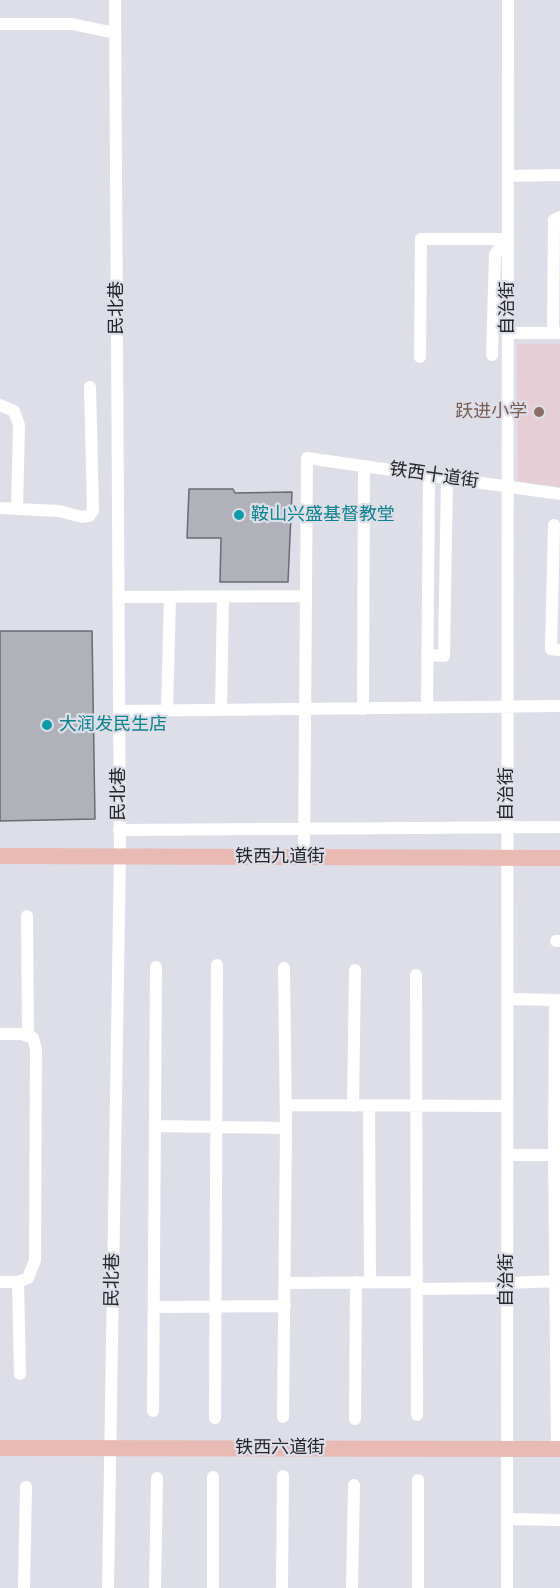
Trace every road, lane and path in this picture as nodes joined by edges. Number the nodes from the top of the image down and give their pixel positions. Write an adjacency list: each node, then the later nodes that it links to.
1 (115, 0): 4 (street, 民北巷)
2 (508, 0): 6 (street, 自治街)
3 (0, 24): 4 (street)
4 (115, 33): 25 (street, 民北巷)
5 (560, 175): 6 (street)
6 (508, 176): 8 (street, 自治街)
7 (560, 217): 10 (street)
8 (506, 239): 9 (street, 自治街); 11 (street); 12 (street)
9 (508, 333): 10 (street); 18 (street, 自治街)
10 (556, 333)
11 (492, 355)
12 (420, 357)
13 (90, 387): 21 (street)
14 (0, 405): 21 (street)
15 (364, 466): 16 (street, 铁西十道街); 24 (street, 铁西十道街); 32 (street)
16 (429, 475): 17 (street, 铁西十道街); 28 (street)
17 (447, 477): 18 (street, 铁西十道街); 28 (street)
18 (507, 486): 19 (street, 铁西十道街); 30 (street, 自治街)
19 (560, 494)
20 (0, 508): 21 (street)
21 (17, 509)
22 (554, 525): 27 (street)
23 (223, 596): 24 (street); 26 (street); 33 (street)
24 (306, 596): 34 (street)
25 (118, 597): 26 (street); 35 (street, 民北巷)
26 (170, 597): 36 (street)
27 (560, 650)
28 (428, 655): 31 (street)
29 (560, 706): 30 (street)
30 (507, 707): 31 (street); 37 (street, 自治街)
31 (428, 708): 32 (street)
32 (363, 709): 34 (street)
33 (221, 710): 34 (street); 36 (street)
34 (304, 710): 40 (street)
35 (119, 711): 36 (street); 39 (street, 民北巷)
36 (167, 711)
37 (507, 826): 38 (street); 40 (street); 44 (street, 自治街)
38 (560, 827)
39 (119, 830): 40 (street); 42 (street, 民北巷)
40 (304, 830): 43 (street)
41 (0, 856): 42 (main road, 铁西九道街)
42 (119, 857): 43 (main road, 铁西九道街); 84 (street, 民北巷)
43 (304, 858): 44 (main road, 铁西九道街)
44 (507, 858): 45 (main road, 铁西九道街); 52 (street, 自治街)
45 (560, 858)
46 (27, 916): 55 (street)
47 (217, 965): 62 (street)
48 (156, 968): 61 (street)
49 (284, 968): 56 (street)
50 (354, 970): 57 (street)
51 (416, 975): 60 (street)
52 (507, 999): 53 (street); 59 (street, 自治街)
53 (557, 1000): 65 (street)
54 (0, 1034): 55 (street)
55 (28, 1036): 68 (street)
56 (286, 1105): 57 (street); 63 (street)
57 (353, 1106): 58 (street)
58 (369, 1106): 60 (street); 70 (street)
59 (507, 1106): 60 (street); 64 (street, 自治街)
60 (416, 1107): 73 (street)
61 (155, 1126): 62 (street); 76 (street)
62 (216, 1126): 63 (street); 74 (street)
63 (286, 1128): 71 (street)
64 (507, 1155): 65 (street); 72 (street, 自治街)
65 (557, 1155): 66 (street)
66 (558, 1281): 72 (street); 86 (street)
67 (0, 1282): 68 (street)
68 (18, 1282): 77 (street)
69 (356, 1282): 70 (street); 71 (street); 82 (street)
70 (370, 1282): 73 (street)
71 (285, 1283): 75 (street)
72 (507, 1285): 73 (street); 85 (street, 自治街)
73 (417, 1286): 79 (street)
74 (216, 1305): 75 (street); 76 (street); 81 (street)
75 (285, 1306): 80 (street)
76 (154, 1307): 78 (street)
77 (20, 1374)
78 (153, 1411)
79 (417, 1415)
80 (283, 1417)
81 (215, 1418)
82 (355, 1419)
83 (0, 1448): 84 (main road, 铁西六道街)
84 (111, 1448): 85 (main road, 铁西六道街); 96 (street, 民北巷)
85 (507, 1449): 86 (main road, 铁西六道街); 93 (street, 自治街)
86 (559, 1449)
87 (284, 1476): 99 (street)
88 (213, 1477): 98 (street)
89 (157, 1478): 97 (street)
90 (418, 1480): 101 (street)
91 (354, 1485): 100 (street)
92 (26, 1487): 95 (street)
93 (507, 1520): 94 (street); 102 (street, 自治街)
94 (560, 1520)
95 (24, 1588)
96 (108, 1588)
97 (155, 1588)
98 (213, 1588)
99 (282, 1588)
100 (352, 1588)
101 (418, 1588)
102 (507, 1588)

